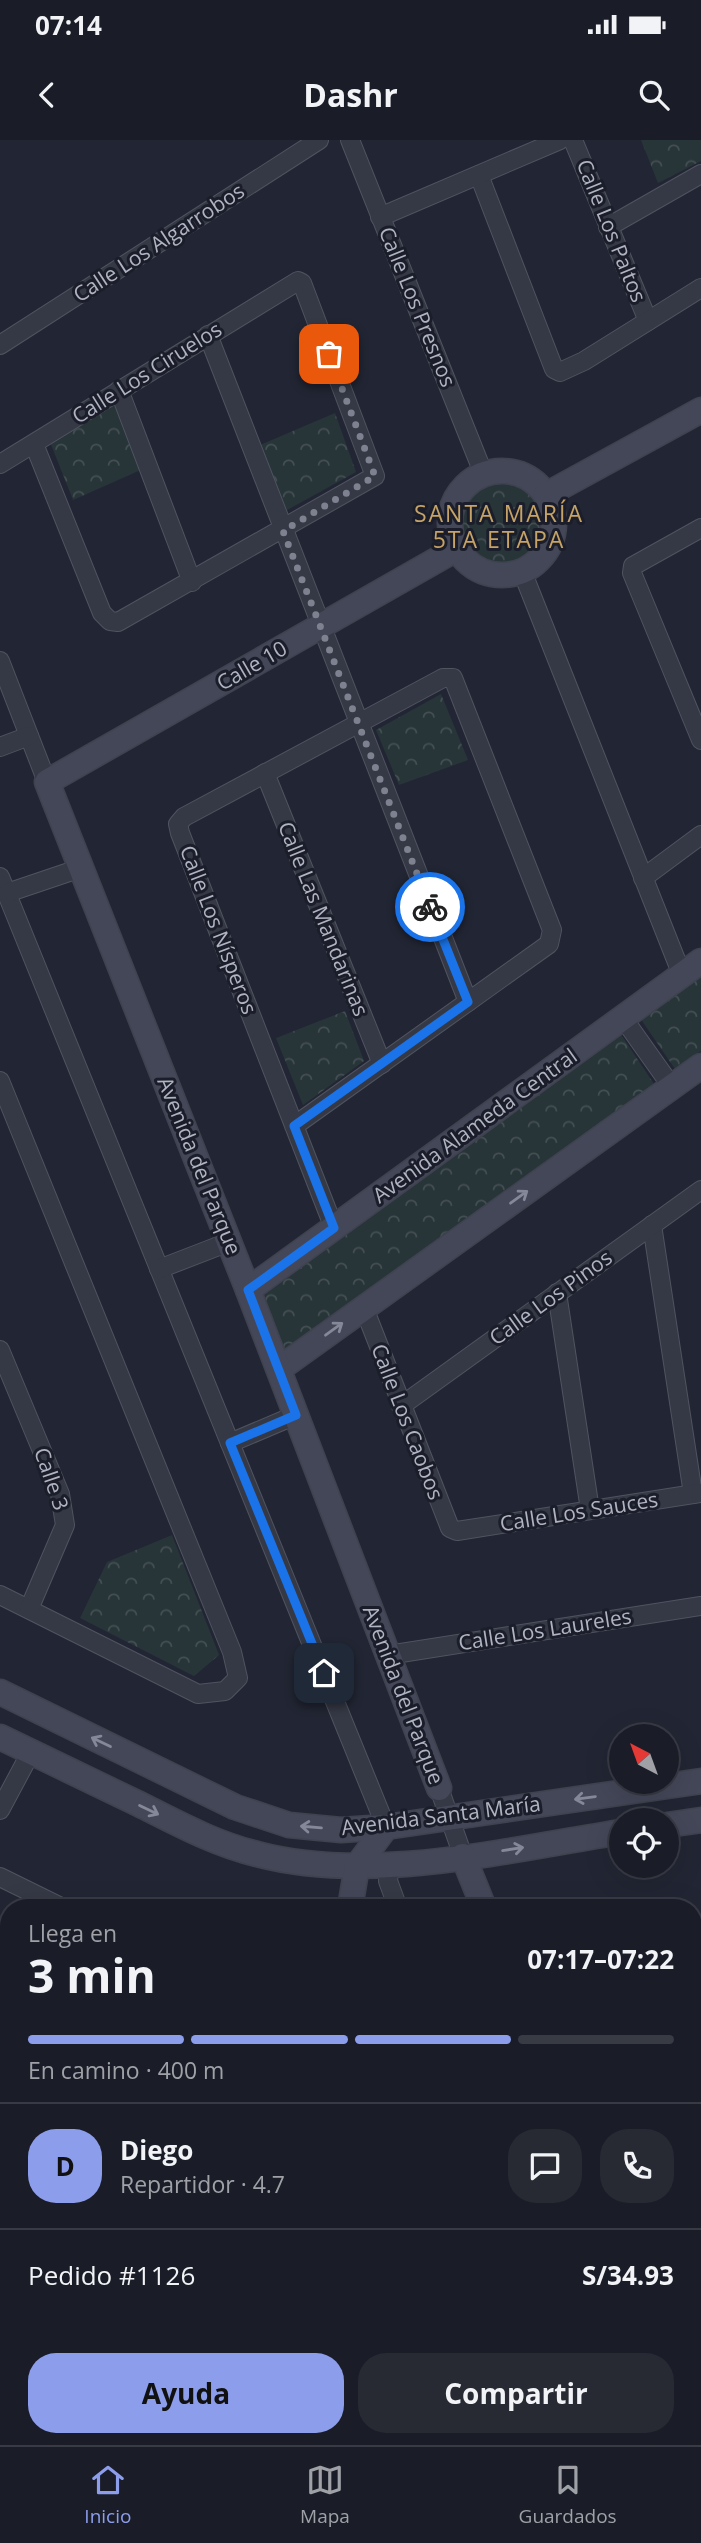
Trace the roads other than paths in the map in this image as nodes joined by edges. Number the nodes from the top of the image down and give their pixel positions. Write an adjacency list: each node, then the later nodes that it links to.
1 (319, 140): 12 (street, Calle Los Algarrobos)
2 (350, 140): 7 (street, Calle Los Presnos)
3 (560, 140): 6 (street)
4 (573, 140): 8 (street, Calle Los Paltos)
5 (701, 174): 8 (street)
6 (480, 176): 7 (street); 10 (street)
7 (380, 216): 17 (street, Calle Los Presnos)
8 (608, 227): 10 (street, Calle Los Paltos)
9 (701, 288): 10 (street)
10 (648, 321)
11 (208, 335): 13 (street, Calle Los Ciruelos); 20 (street); 20 (street, Calle Los Ciruelos)
12 (0, 345)
13 (119, 390): 15 (street, Calle Los Ciruelos); 23 (street)
14 (701, 410): 18 (street)
15 (34, 444): 16 (street, Calle Los Ciruelos); 23 (street)
16 (0, 464)
17 (484, 475): 18 (street); 21 (street)
18 (546, 495): 22 (street)
19 (701, 528): 28 (street)
20 (283, 531): 23 (street); 24 (street)
21 (456, 549): 22 (street); 24 (street, Calle 10)
22 (522, 571): 34 (street)
23 (192, 582)
24 (320, 627): 26 (street); 31 (street, Calle 10)
25 (0, 661): 27 (street, Avenida del Parque)
26 (358, 723): 30 (street, Calle Los Nísperos); 37 (street); 37 (street, Calle Los Nísperos)
27 (30, 736): 29 (street); 31 (street, Avenida del Parque)
28 (701, 740)
29 (0, 747)
30 (265, 773): 39 (street, Calle Las Mandarinas); 43 (street, Calle Los Nísperos)
31 (47, 782): 33 (street, Avenida del Parque)
32 (701, 835): 34 (street)
33 (81, 868): 35 (street); 47 (street, Avenida del Parque)
34 (643, 878): 36 (street)
35 (3, 885): 48 (street)
36 (691, 968): 38 (street, Avenida Alameda Central)
37 (468, 1002): 39 (street)
38 (623, 1018): 42 (street); 46 (street, Avenida Alameda Central)
39 (382, 1064): 43 (street)
40 (701, 1066): 42 (street)
41 (0, 1082): 62 (street)
42 (672, 1087): 51 (street, one-way to 42)
43 (294, 1126): 46 (street, Calle Los Nísperos)
44 (701, 1190): 45 (street, Calle Los Pinos)
45 (652, 1226): 50 (street, Calle Los Pinos); 57 (street)
46 (334, 1228): 49 (street, Avenida Alameda Central)
47 (229, 1242): 48 (street); 49 (street, Avenida del Parque)
48 (159, 1269): 56 (street)
49 (248, 1290): 53 (street, Avenida del Parque)
50 (557, 1293): 54 (street, Calle Los Pinos); 58 (street)
51 (364, 1308): 53 (street, one-way to 51); 54 (street, Calle Los Caobos)
52 (0, 1350): 62 (street, Calle 3)
53 (279, 1369): 55 (street, Avenida del Parque)
54 (401, 1406): 59 (street, Calle Los Caobos)
55 (296, 1415): 56 (street); 63 (street, Avenida del Parque)
56 (230, 1443): 73 (street)
57 (697, 1493): 58 (street, Calle Los Sauces)
58 (590, 1510): 59 (street, Calle Los Sauces)
59 (457, 1531)
60 (0, 1595): 62 (street)
61 (701, 1606): 63 (street, Calle Los Laureles)
62 (29, 1609)
63 (388, 1655): 68 (street, Avenida del Parque)
64 (0, 1692): 65 (street, Avenida Santa María)
65 (32, 1708): 66 (street); 73 (street, Avenida Santa María, one-way to 65)
66 (15, 1744): 69 (street); 77 (street, Avenida Santa María, one-way to 77)
67 (701, 1781): 70 (street, Avenida Santa María, one-way to 70)
68 (439, 1788): 70 (street, Avenida del Parque)
69 (0, 1810)
70 (450, 1818): 73 (street, Avenida Santa María); 75 (street, Avenida del Parque)
71 (701, 1820): 72 (street)
72 (679, 1823)
73 (386, 1827): 77 (street)
74 (609, 1834): 75 (street, Avenida Santa María, one-way to 74)
75 (463, 1856): 76 (street, Avenida Santa María); 82 (street, Avenida del Parque)
76 (390, 1863): 77 (street, Avenida Santa María); 81 (street)
77 (357, 1866): 80 (street)
78 (0, 1877): 79 (street)
79 (45, 1899)
80 (352, 1899)
81 (395, 1899)
82 (480, 1899)

